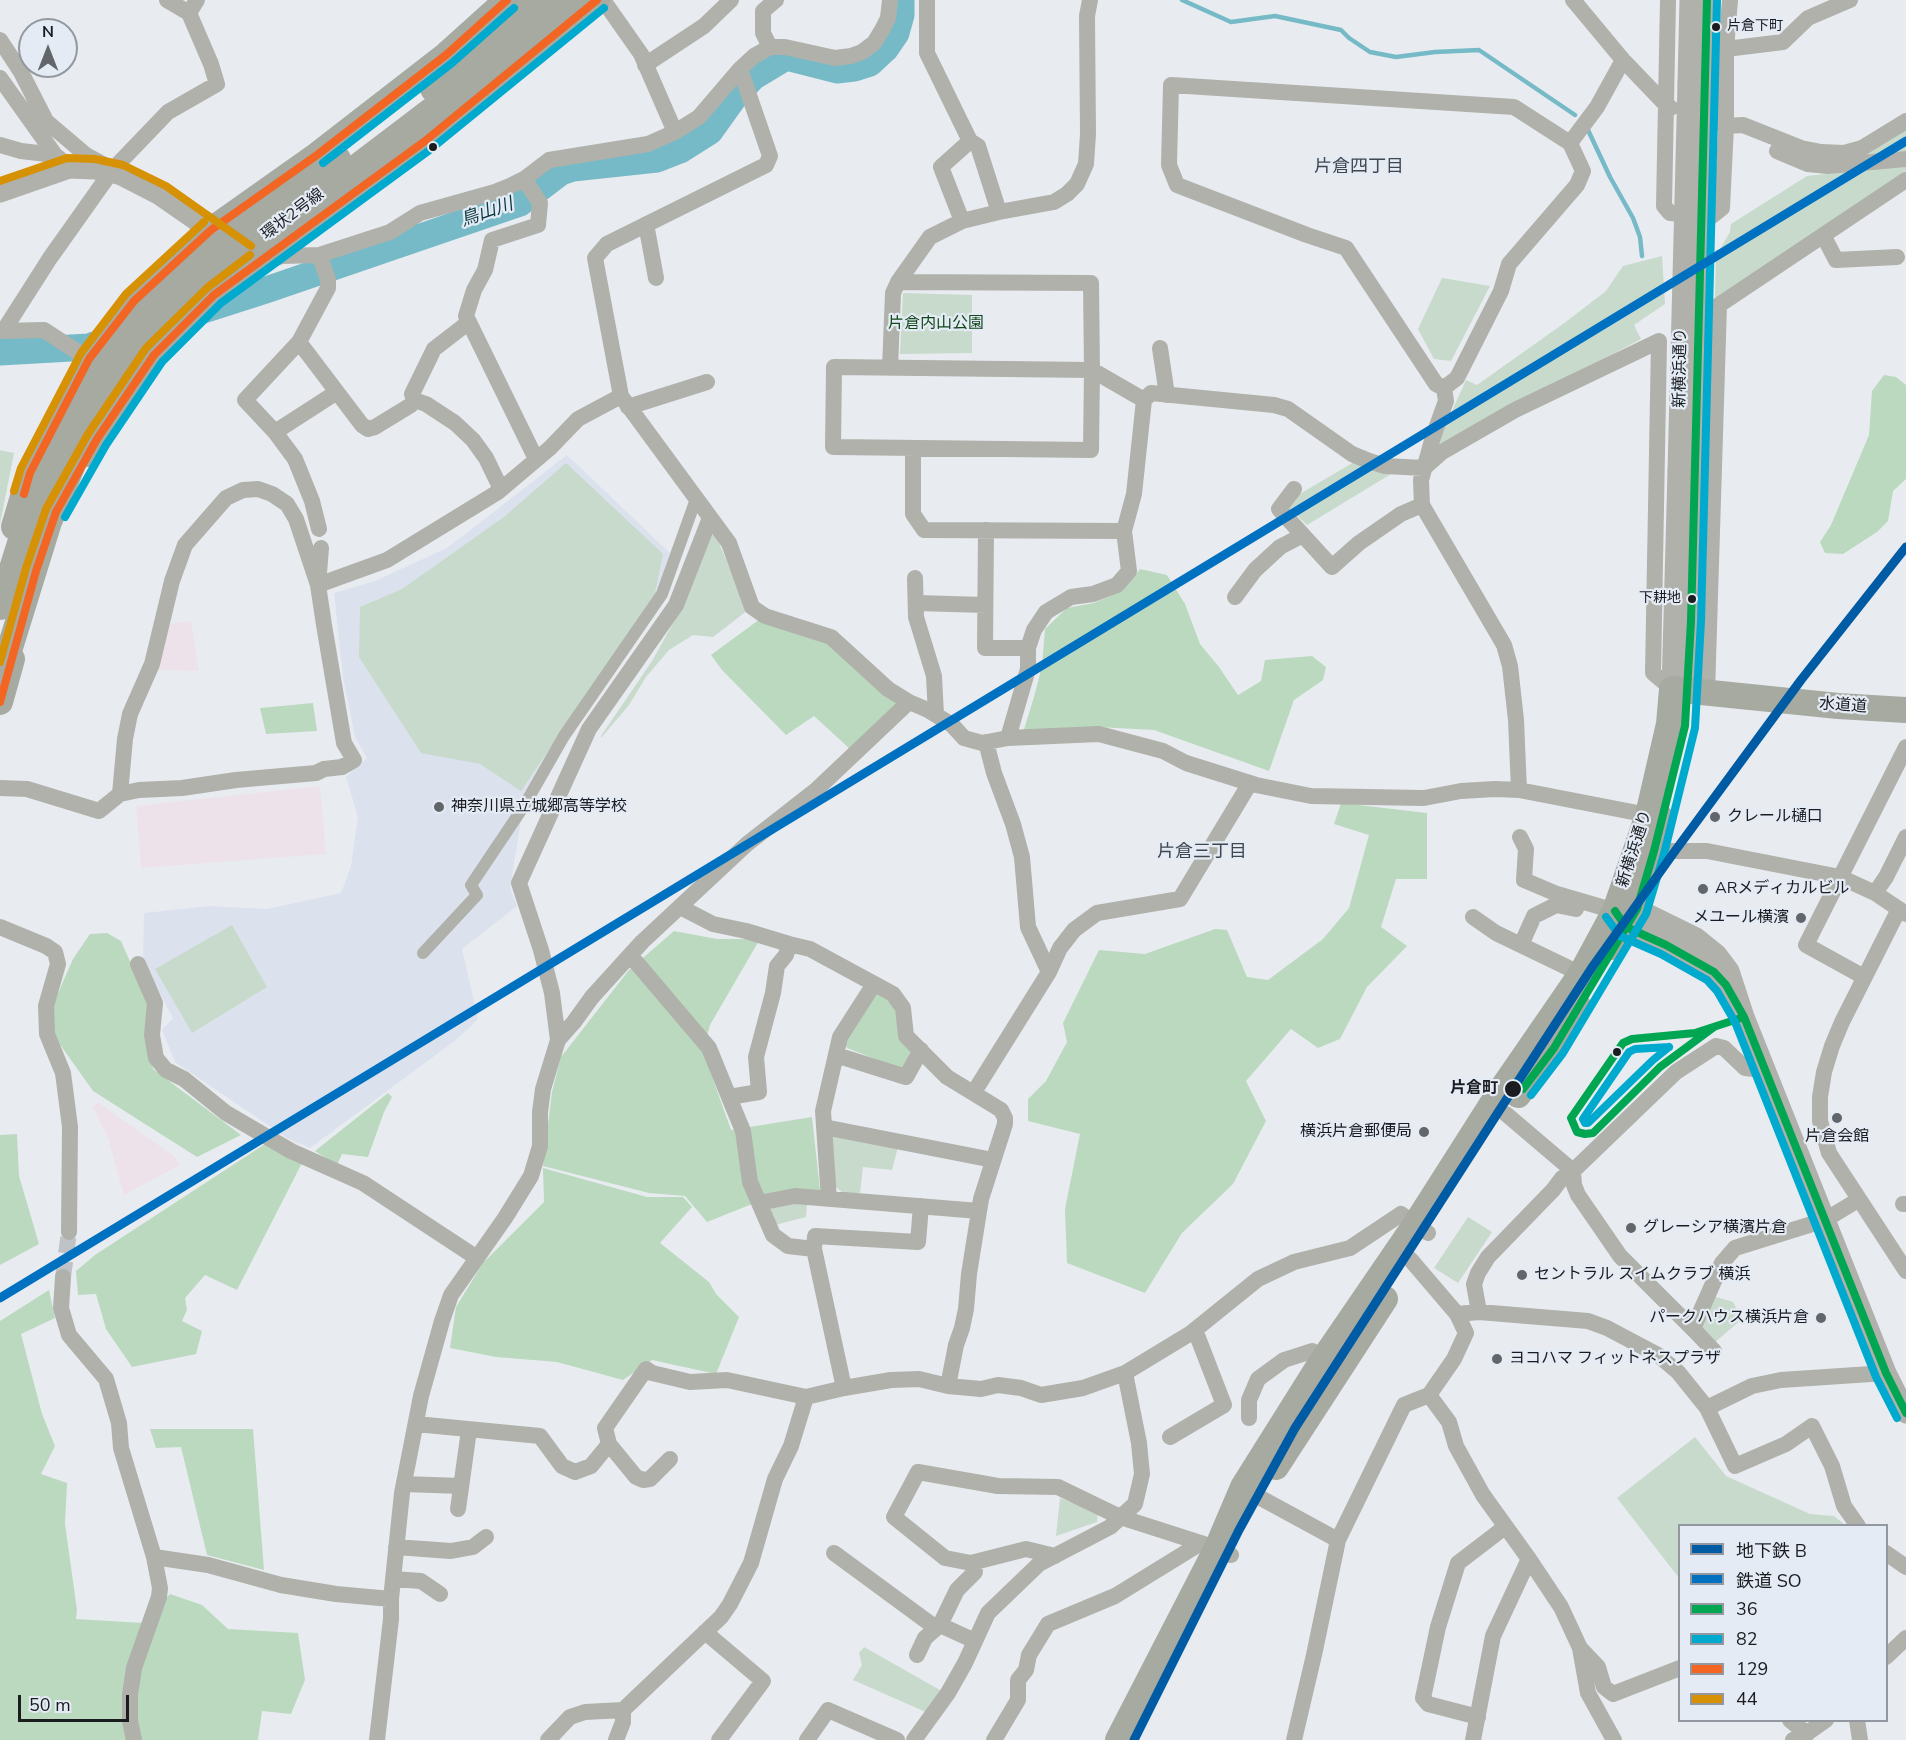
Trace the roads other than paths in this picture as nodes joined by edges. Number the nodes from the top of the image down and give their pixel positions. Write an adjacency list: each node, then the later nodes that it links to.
1 (167, 0): 18 (street)
2 (507, 0): 43 (main road)
3 (537, 0): 87 (main road, 環状2号線, bridge)
4 (567, 0): 89 (main road, 環状2号線, bridge)
5 (597, 0): 47 (main road)
6 (603, 0): 23 (street)
7 (732, 0): 23 (street)
8 (776, 0): 20 (street)
9 (890, 0): 20 (street)
10 (927, 0): 31 (street)
11 (1090, 0): 40 (street)
12 (1573, 0): 22 (street)
13 (1668, 0): 27 (street)
14 (1690, 0): 26 (street, 新横浜通り)
15 (1707, 0): 26 (street, 新横浜通り)
16 (1731, 0): 21 (street)
17 (1850, 0): 21 (street)
18 (193, 6): 36 (street)
19 (0, 40): 36 (street)
20 (770, 47): 25 (street)
21 (1726, 49): 29 (street)
22 (1623, 60): 27 (street); 32 (street)
23 (645, 65): 30 (street)
24 (0, 78): 35 (street)
25 (744, 81): 30 (street); 42 (street)
26 (1696, 83): 90 (street, 新横浜通り, bridge)
27 (1666, 106): 29 (street); 29 (street)
28 (1906, 121): 29 (street)
29 (1729, 126): 34 (street)
30 (675, 132): 37 (street)
31 (970, 141): 40 (street); 41 (street)
32 (1570, 143): 60 (street); 60 (street)
33 (0, 145): 35 (street)
34 (1906, 159)
35 (62, 162): 36 (street); 39 (street)
36 (116, 174): 43 (street); 52 (street)
37 (524, 179): 45 (street); 51 (street)
38 (1906, 180): 44 (street)
39 (0, 192)
40 (999, 212): 41 (street)
41 (962, 221): 49 (street)
42 (646, 224): 48 (street); 66 (street)
43 (211, 230): 47 (street); 56 (main road)
44 (1823, 235): 46 (street); 50 (street)
45 (319, 255): 47 (street); 54 (street)
46 (1897, 257)
47 (256, 263): 61 (main road)
48 (656, 278)
49 (898, 282): 57 (street); 58 (street)
50 (1719, 304): 53 (street); 90 (street)
51 (469, 322): 64 (street); 69 (street)
52 (2, 331): 56 (street)
53 (1659, 341): 70 (street); 90 (street)
54 (299, 342): 62 (street); 67 (street)
55 (1160, 348): 63 (street)
56 (89, 359): 61 (street); 81 (main road)
57 (890, 368): 58 (street); 68 (street)
58 (1092, 370): 65 (street); 68 (street)
59 (707, 382): 66 (street)
60 (1444, 388): 70 (street)
61 (130, 390): 91 (main road)
62 (337, 392): 64 (street); 67 (street)
63 (1167, 395): 65 (street); 70 (street)
64 (414, 399): 71 (street)
65 (1144, 400): 78 (street)
66 (625, 401): 69 (street); 73 (street)
67 (275, 432): 76 (street)
68 (913, 448): 77 (street)
69 (536, 459): 71 (street)
70 (1424, 468): 74 (street)
71 (501, 489): 83 (street)
72 (1294, 489): 79 (street)
73 (696, 499): 75 (street); 116 (street)
74 (1422, 505): 79 (street); 100 (street)
75 (710, 518): 92 (street); 123 (street)
76 (319, 529)
77 (986, 530): 78 (street); 86 (street)
78 (1124, 531): 88 (street)
79 (1303, 535): 84 (street)
80 (321, 548): 83 (street)
81 (0, 572)
82 (915, 578): 85 (street)
83 (318, 585): 101 (street); 101 (street)
84 (1235, 597)
85 (916, 603): 86 (street); 94 (street)
86 (985, 605): 88 (street)
87 (0, 608)
88 (1028, 648): 95 (street)
89 (0, 680)
90 (1689, 690): 93 (main road, 水道道); 102 (main road, 新横浜通り); 105 (main road, 新横浜通り)
91 (0, 702)
92 (909, 702): 94 (street); 109 (street)
93 (1906, 710)
94 (936, 716): 96 (street)
95 (1008, 738): 96 (street); 98 (street)
96 (986, 742): 119 (street)
97 (1906, 747): 106 (street)
98 (1250, 783): 100 (street); 119 (street)
99 (0, 788): 101 (street)
100 (1519, 790): 102 (street)
101 (120, 794)
102 (1647, 815): 111 (main road, 新横浜通り)
103 (1520, 837): 108 (street)
104 (1906, 837): 107 (street)
105 (1654, 850): 106 (street); 111 (main road, 新横浜通り)
106 (1840, 878): 107 (street); 121 (street)
107 (1875, 893): 110 (street)
108 (1580, 900): 111 (street); 115 (street)
109 (680, 907): 114 (street); 117 (street)
110 (1902, 911): 121 (street)
111 (1626, 915): 120 (main road, 新横浜通り); 126 (street); 129 (main road, 新横浜通り)
112 (1473, 917): 115 (street)
113 (0, 927): 140 (street)
114 (789, 944): 122 (street); 128 (street)
115 (1521, 945): 120 (street)
116 (423, 953)
117 (630, 955): 123 (street); 128 (street)
118 (138, 964): 143 (street)
119 (1049, 972): 127 (street)
120 (1581, 974): 139 (main road, 新横浜通り)
121 (1864, 977): 134 (street)
122 (874, 984): 124 (street); 125 (street)
123 (558, 1040): 143 (street)
124 (921, 1050): 125 (street); 127 (street)
125 (836, 1055): 130 (street)
126 (1763, 1064): 132 (street); 138 (street)
127 (974, 1092): 131 (street)
128 (729, 1097): 135 (street)
129 (1506, 1114): 132 (street); 139 (main road, 新横浜通り)
130 (824, 1127): 131 (street); 133 (street)
131 (993, 1160): 137 (street)
132 (1574, 1171): 146 (street); 149 (street)
133 (829, 1199): 135 (street); 136 (street)
134 (1858, 1200): 138 (street); 144 (street)
135 (759, 1203): 141 (street)
136 (921, 1206): 137 (street); 141 (street)
137 (979, 1211): 154 (street)
138 (1825, 1220): 149 (street); 153 (street)
139 (1421, 1229): 142 (main road, 新横浜通り); 148 (street)
140 (69, 1232)
141 (814, 1250): 155 (street)
142 (1404, 1255): 147 (street); 151 (main road, 新横浜通り); 168 (main road, 新横浜通り)
143 (477, 1258): 161 (street)
144 (1906, 1271)
145 (63, 1277): 180 (street)
146 (1479, 1312): 147 (street); 158 (street)
147 (1457, 1314): 156 (street)
148 (1195, 1329): 152 (street); 163 (street)
149 (1694, 1330): 150 (street)
150 (1714, 1351)
151 (1324, 1358): 160 (street); 176 (main road, 新横浜通り)
152 (1125, 1373): 154 (street); 170 (street)
153 (1886, 1373): 158 (street); 159 (street)
154 (948, 1386): 155 (street)
155 (844, 1388): 157 (street)
156 (1429, 1395): 172 (street); 174 (street)
157 (806, 1397): 164 (street); 188 (street)
158 (1707, 1408): 171 (street)
159 (1906, 1413)
160 (1249, 1418)
161 (416, 1424): 162 (street); 166 (street)
162 (469, 1430): 164 (street); 167 (street)
163 (1170, 1437)
164 (609, 1444): 165 (street)
165 (670, 1459)
166 (404, 1484): 167 (street); 175 (street)
167 (461, 1486): 169 (street)
168 (1257, 1496): 174 (street); 176 (main road, 新横浜通り)
169 (458, 1509)
170 (1120, 1517): 176 (street); 179 (street); 182 (street)
171 (1857, 1524)
172 (1505, 1527): 181 (street); 196 (street)
173 (486, 1537): 175 (street)
174 (1338, 1540): 212 (street)
175 (396, 1547): 184 (street)
176 (1216, 1548): 209 (street); 210 (main road, 新横浜通り); 211 (main road, 新横浜通り)
177 (834, 1553): 187 (street)
178 (1888, 1554): 183 (street)
179 (1055, 1556): 182 (street); 190 (street)
180 (154, 1557): 186 (street); 202 (street)
181 (1529, 1559): 191 (street); 196 (street)
182 (974, 1562): 187 (street)
183 (1906, 1568)
184 (393, 1579): 185 (street); 186 (street)
185 (440, 1594)
186 (391, 1599): 203 (street)
187 (938, 1627): 190 (street); 192 (street)
188 (705, 1632): 195 (street); 206 (street)
189 (1906, 1638): 193 (street)
190 (975, 1641): 201 (street)
191 (1580, 1648): 194 (street); 214 (street)
192 (917, 1654)
193 (1888, 1656)
194 (1678, 1669)
195 (623, 1710): 204 (street); 205 (street)
196 (1478, 1717): 213 (street)
197 (1791, 1722): 200 (street)
198 (1823, 1722): 200 (street)
199 (1857, 1722): 215 (street)
200 (1800, 1737)
201 (921, 1738)
202 (134, 1740)
203 (377, 1740)
204 (548, 1740)
205 (616, 1740)
206 (719, 1740)
207 (807, 1740): 208 (street)
208 (897, 1740)
209 (994, 1740)
210 (1118, 1740)
211 (1135, 1740)
212 (1294, 1740)
213 (1473, 1740)
214 (1614, 1740)
215 (1860, 1740)

